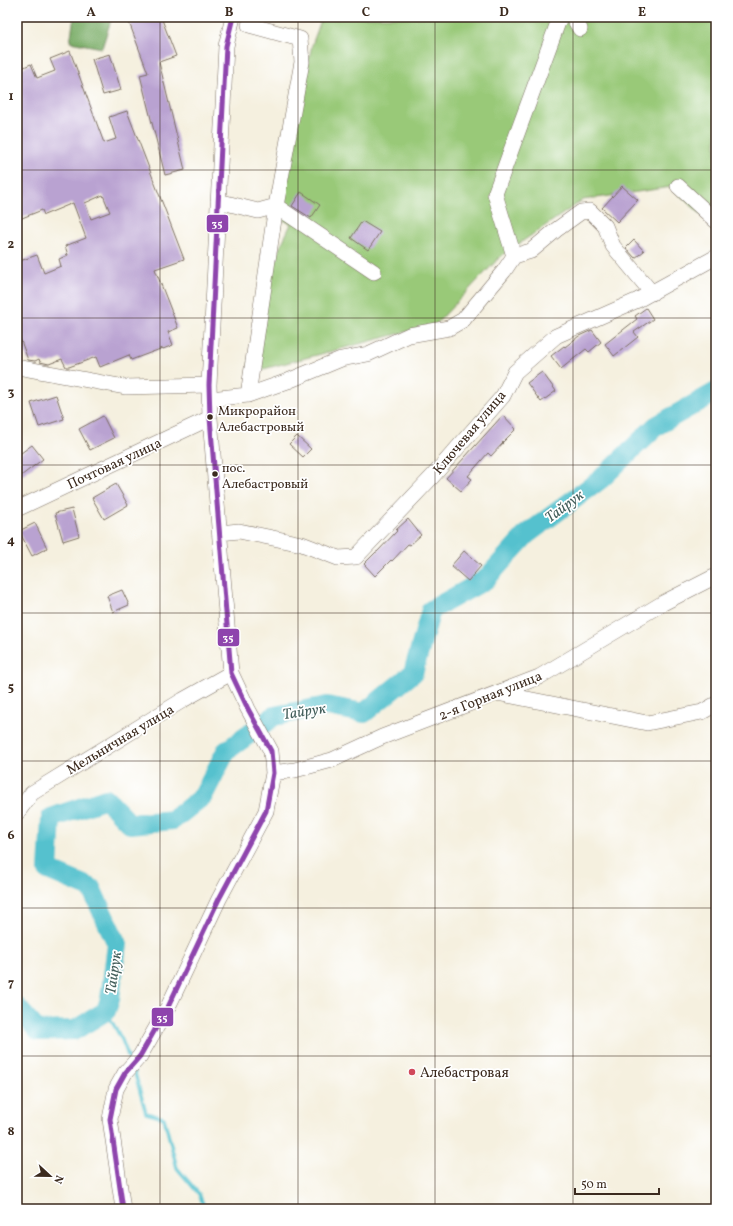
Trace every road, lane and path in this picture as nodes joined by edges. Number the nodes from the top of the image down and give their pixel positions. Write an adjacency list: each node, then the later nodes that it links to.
1 (560, 17): 8 (street)
2 (253, 21): 3 (street); 6 (street)
3 (232, 22): 5 (street)
4 (678, 186): 7 (street)
5 (218, 201): 6 (street); 13 (street)
6 (276, 206): 10 (street); 14 (street)
7 (716, 221)
8 (514, 256): 11 (street); 14 (street)
9 (716, 257): 11 (street, Ключевая улица)
10 (374, 272)
11 (652, 293): 17 (street, Ключевая улица)
12 (17, 367): 13 (street)
13 (209, 392): 14 (street); 15 (street)
14 (248, 394)
15 (210, 418): 16 (street, Почтовая улица); 17 (street)
16 (17, 509)
17 (220, 533): 19 (street)
18 (716, 576): 20 (street, 2-я Горная улица)
19 (231, 673): 22 (street); 23 (street, Мельничная улица)
20 (497, 693): 21 (street); 22 (street, 2-я Горная улица)
21 (716, 704)
22 (273, 773): 24 (street)
23 (17, 813)
24 (122, 1209)

